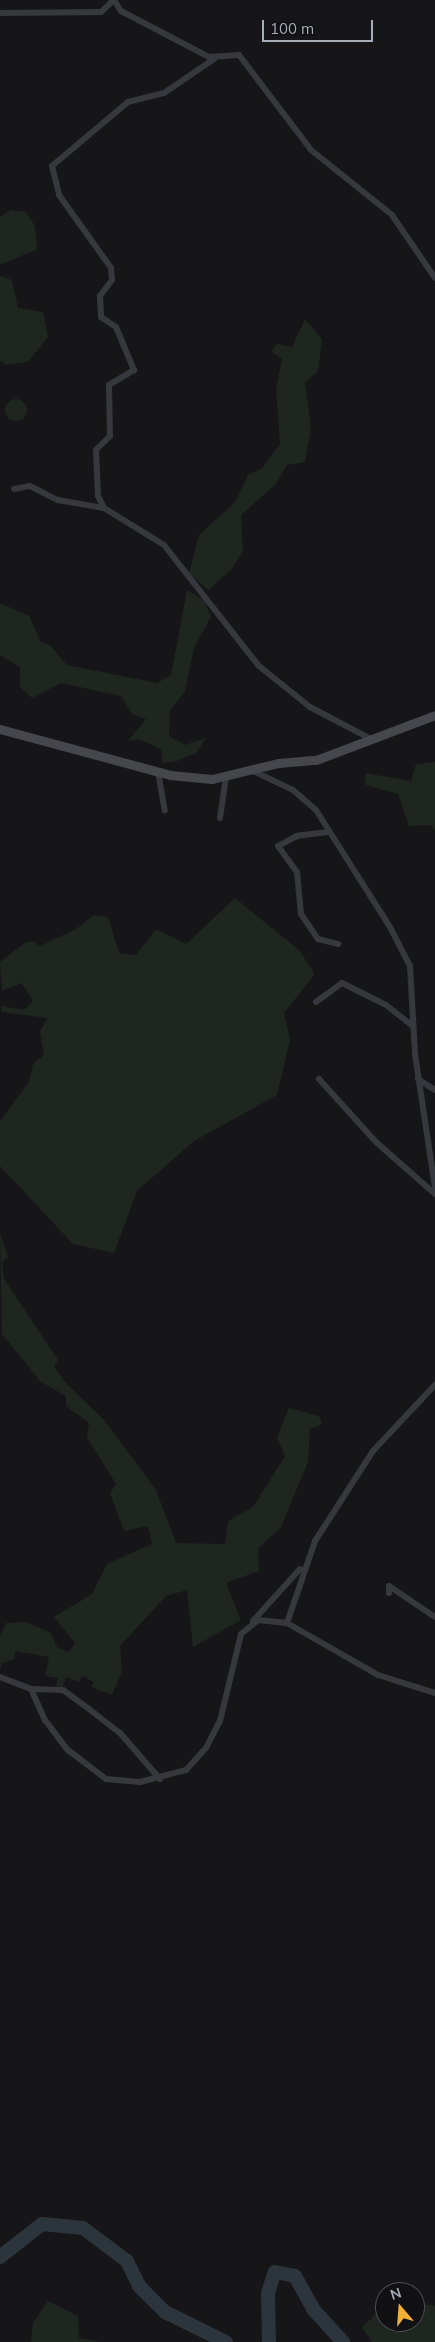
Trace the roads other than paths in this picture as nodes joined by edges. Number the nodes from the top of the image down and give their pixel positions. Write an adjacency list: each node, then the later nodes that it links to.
1 (114, 0): 2 (street); 3 (street)
2 (0, 13)
3 (214, 59): 4 (street); 6 (street)
4 (435, 278)
5 (14, 489): 6 (street)
6 (104, 508): 9 (street)
7 (435, 715): 9 (street)
8 (0, 728): 11 (street)
9 (369, 738): 10 (street)
10 (253, 771): 12 (street); 15 (street)
11 (158, 772): 12 (street); 13 (street)
12 (226, 777): 14 (street)
13 (165, 810)
14 (220, 818)
15 (328, 832): 16 (street); 18 (street)
16 (338, 944)
17 (316, 1002): 18 (street)
18 (412, 1025): 20 (street)
19 (319, 1079): 23 (street)
20 (418, 1079): 21 (street); 22 (street)
21 (435, 1090)
22 (435, 1188)
23 (435, 1194)
24 (435, 1386): 25 (street)
25 (303, 1566): 28 (street); 29 (street)
26 (389, 1593): 27 (street)
27 (435, 1617)
28 (251, 1624): 29 (street); 33 (street)
29 (287, 1624): 32 (street)
30 (0, 1677): 31 (street)
31 (31, 1689): 33 (street); 33 (street)
32 (435, 1693)
33 (160, 1780)

